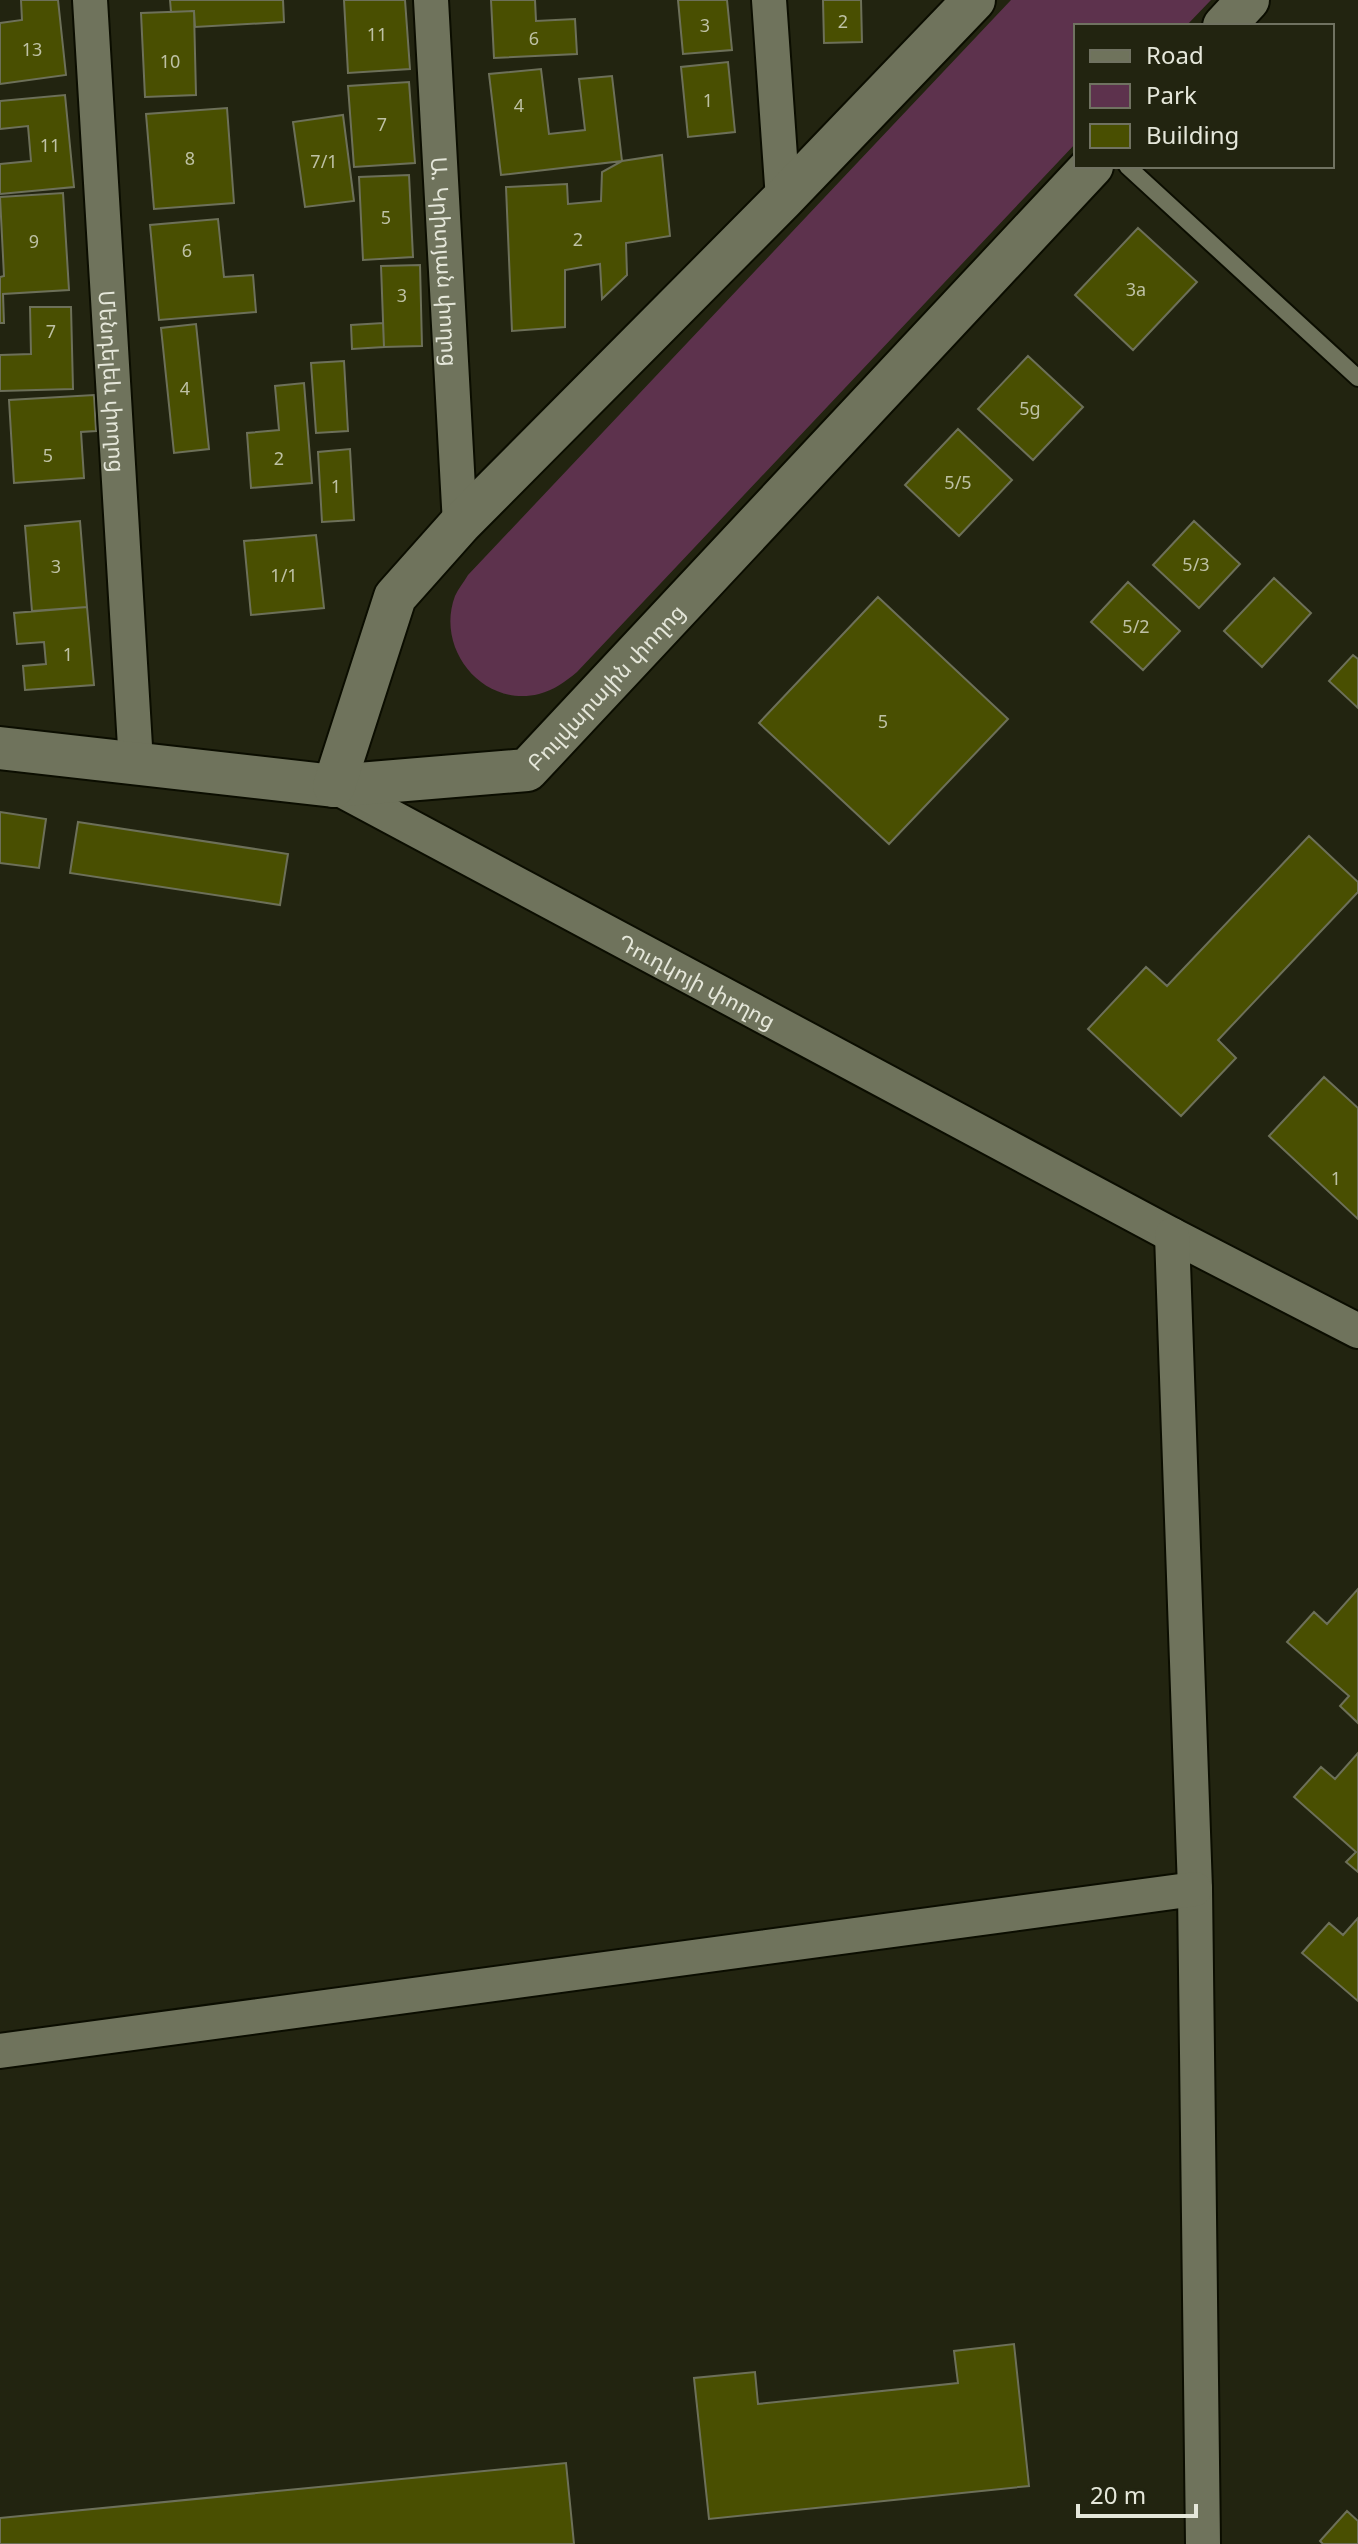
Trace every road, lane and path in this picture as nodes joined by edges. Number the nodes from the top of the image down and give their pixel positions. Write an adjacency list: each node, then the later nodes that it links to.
1 (90, 0): 13 (street, Մենդելեև փողոց)
2 (431, 0): 11 (street, Ա. Կրիտյան փողոց)
3 (769, 0): 9 (street)
4 (974, 0): 9 (street)
5 (1248, 0): 6 (street)
6 (1226, 24)
7 (1090, 168): 14 (street, Բուլվարային փողոց)
8 (1129, 168): 10 (lane)
9 (783, 199): 11 (street)
10 (1358, 378)
11 (460, 524): 14 (street)
12 (0, 748): 13 (street, Դուդկոյի փողոց)
13 (136, 763): 14 (street, Դուդկոյի փողոց)
14 (334, 786): 15 (street, Դուդկոյի փողոց)
15 (1172, 1235): 16 (street, Դուդկոյի փողոց); 17 (street)
16 (1358, 1331)
17 (1195, 1889): 18 (street); 19 (street)
18 (0, 2051)
19 (1203, 2544)

